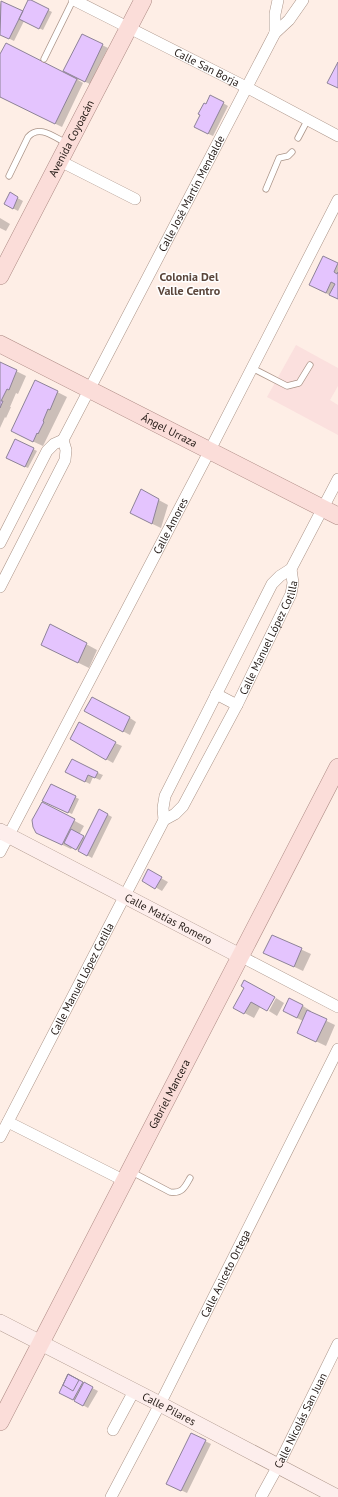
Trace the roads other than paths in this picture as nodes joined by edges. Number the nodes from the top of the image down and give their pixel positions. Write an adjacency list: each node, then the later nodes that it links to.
1 (74, 0): 5 (street, Calle San Borja); 7 (lane)
2 (143, 0): 5 (main road, Avenida Coyoacán)
3 (278, 0): 6 (street, Calle José Martín Mendalde)
4 (303, 0): 6 (street, Calle José Martín Mendalde)
5 (128, 27): 8 (street, Calle San Borja); 12 (main road, Avenida Coyoacán)
6 (275, 33): 8 (street, Calle José Martín Mendalde)
7 (44, 59)
8 (248, 88): 9 (street, Calle San Borja); 23 (street, Calle José Martín Mendalde)
9 (307, 121): 10 (street, Calle San Borja); 11 (lane)
10 (338, 136)
11 (298, 138)
12 (68, 144): 14 (main road, Avenida Coyoacán); 15 (lane)
13 (292, 152): 16 (lane)
14 (60, 161): 17 (street); 19 (main road, Avenida Coyoacán)
15 (9, 176)
16 (266, 189)
17 (134, 199)
18 (338, 200): 22 (street, Calle Amores)
19 (0, 276)
20 (0, 344): 23 (main road, Ángel Urraza)
21 (310, 365): 22 (lane)
22 (252, 368): 25 (street, Calle Amores)
23 (89, 388): 24 (street, Calle José Martín Mendalde); 25 (main road, Ángel Urraza)
24 (63, 440): 29 (street, Calle José Martín Mendalde); 31 (street)
25 (210, 450): 27 (main road, Ángel Urraza); 36 (street, Calle Amores)
26 (338, 479): 27 (street, Calle Manuel López Cotilla)
27 (323, 508): 28 (main road, Ángel Urraza); 30 (street, Calle Manuel López Cotilla)
28 (338, 516)
29 (0, 543)
30 (291, 569): 32 (street, Calle Manuel López Cotilla); 33 (street, Calle Manuel López Cotilla)
31 (0, 587)
32 (216, 694): 33 (street, Calle Manuel López Cotilla); 35 (street, Calle Manuel López Cotilla)
33 (237, 705): 35 (street, Calle Manuel López Cotilla)
34 (338, 767): 39 (main road, Gabriel Mancera)
35 (164, 820): 38 (street, Calle Manuel López Cotilla)
36 (4, 833): 37 (street, Calle Amores); 38 (street, Calle Matías Romero)
37 (0, 852)
38 (125, 895): 39 (street, Calle Matías Romero); 42 (street, Calle Manuel López Cotilla)
39 (240, 956): 40 (street, Calle Matías Romero); 44 (main road, Gabriel Mancera)
40 (338, 1007)
41 (338, 1049): 50 (street, Calle Aniceto Ortega)
42 (8, 1122): 43 (street, Calle Manuel López Cotilla); 44 (street)
43 (0, 1137)
44 (127, 1176): 45 (lane); 47 (main road, Gabriel Mancera)
45 (190, 1178)
46 (0, 1322): 47 (street, Calle Pilares)
47 (42, 1344): 49 (street, Calle Pilares); 51 (main road, Gabriel Mancera)
48 (338, 1344): 53 (street, Calle Nicolás San Juan)
49 (134, 1391): 50 (street, Calle Pilares); 52 (street)
50 (160, 1404): 53 (street, Calle Pilares); 54 (street, Calle Aniceto Ortega)
51 (0, 1422)
52 (113, 1430)
53 (278, 1466): 55 (street, Calle Nicolás San Juan); 56 (street, Calle Pilares)
54 (111, 1497)
55 (261, 1497)
56 (337, 1497)

